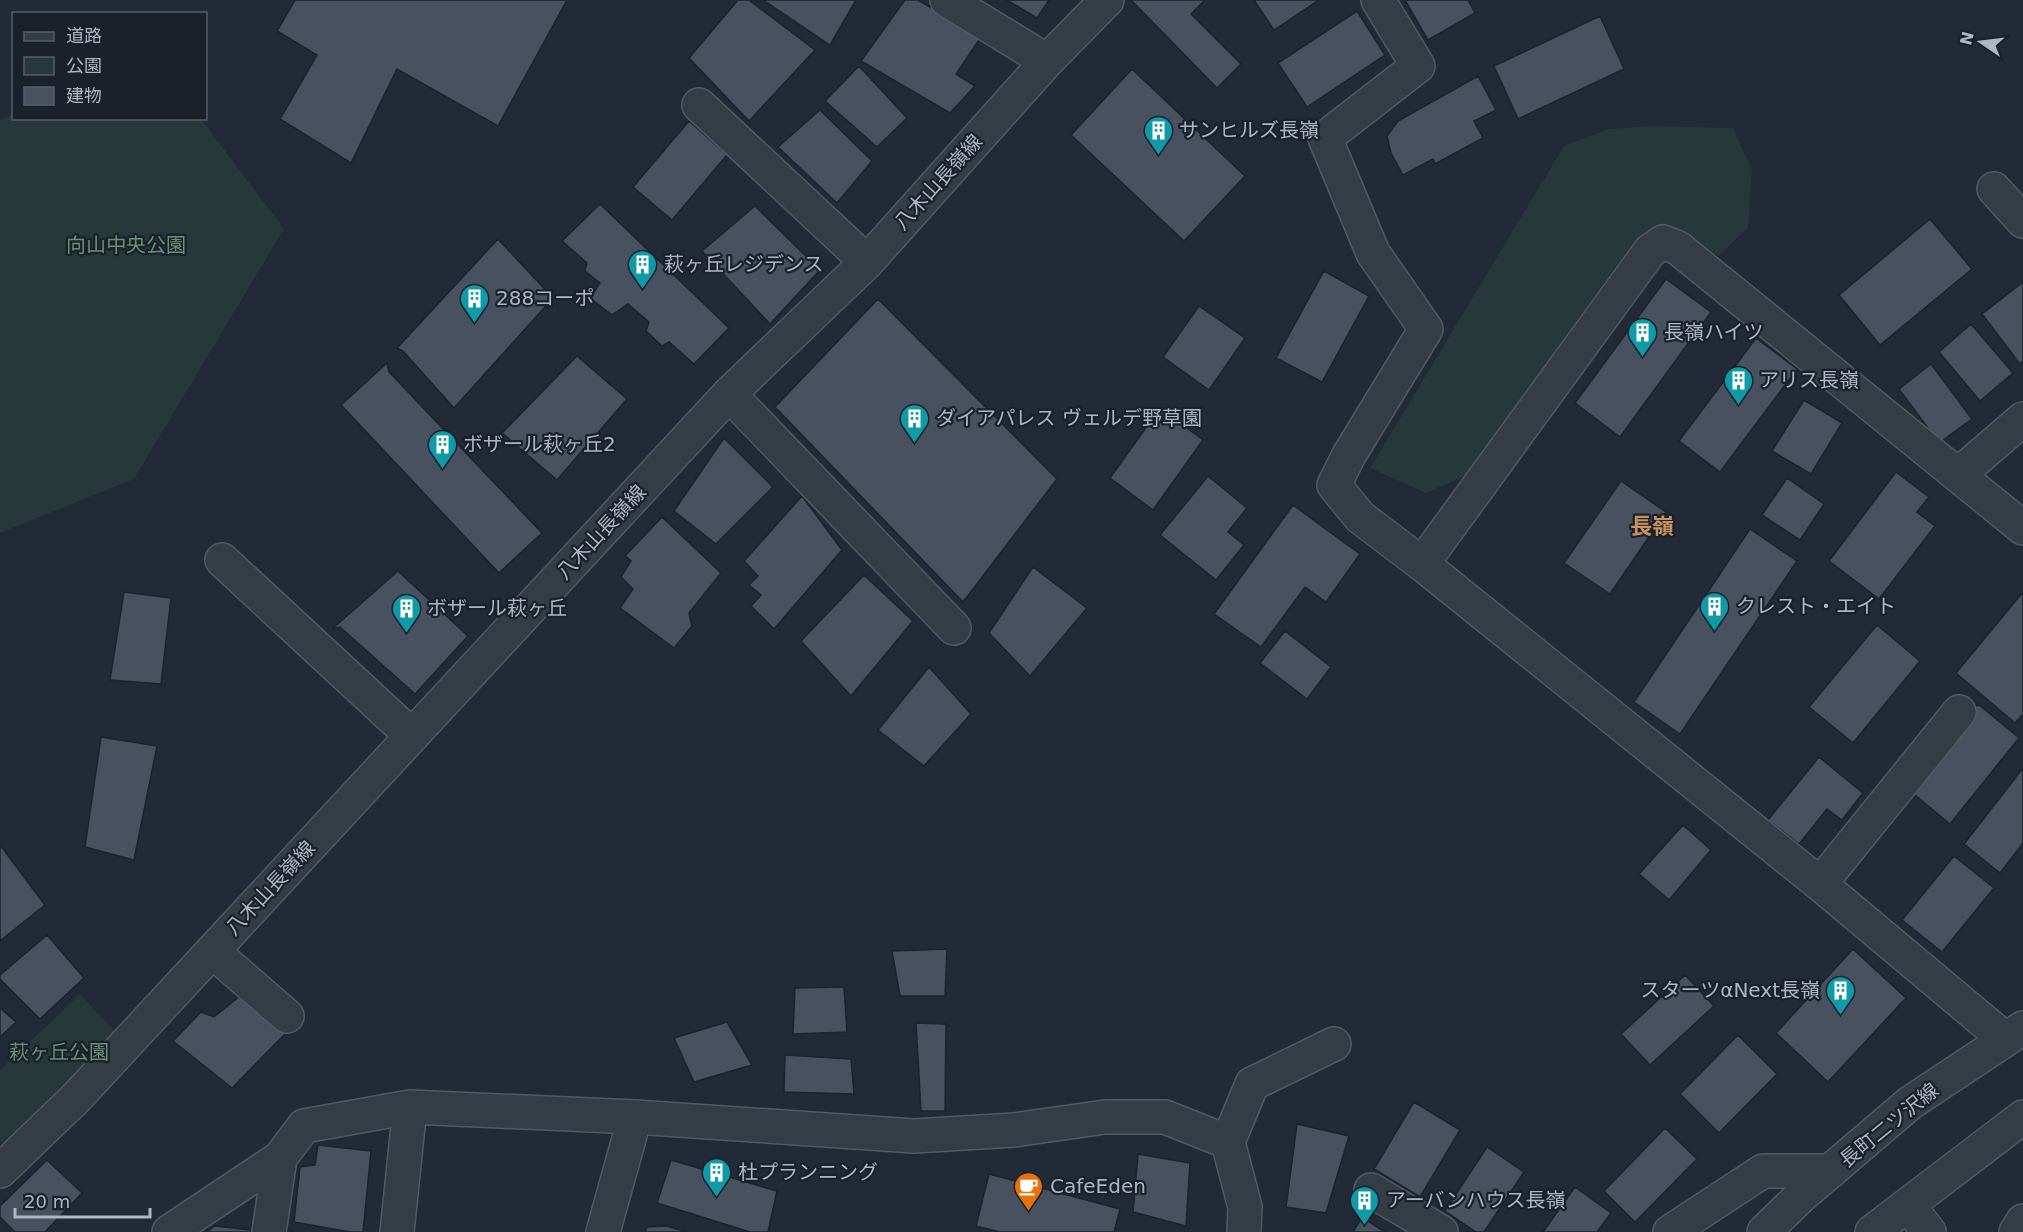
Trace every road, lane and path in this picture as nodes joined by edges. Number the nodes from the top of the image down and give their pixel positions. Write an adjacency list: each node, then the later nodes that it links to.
1 (947, 0): 4 (street)
2 (1107, 0): 4 (street, 八木山長嶺線)
3 (1378, 0): 14 (street)
4 (1047, 61): 8 (street, 八木山長嶺線)
5 (699, 105): 8 (street)
6 (1994, 189): 7 (street)
7 (2023, 221)
8 (867, 262): 9 (street, 八木山長嶺線)
9 (729, 394): 15 (street); 17 (street, 八木山長嶺線)
10 (2023, 420): 11 (street)
11 (1958, 476): 12 (street); 14 (street)
12 (2023, 528)
13 (222, 560): 17 (street)
14 (1422, 564): 18 (street)
15 (954, 628)
16 (1959, 712): 18 (street)
17 (412, 736): 19 (street, 八木山長嶺線)
18 (1820, 884): 21 (street)
19 (212, 951): 20 (street); 28 (street, 八木山長嶺線)
20 (287, 1016)
21 (2014, 1034): 29 (street, 長町二ツ沢線)
22 (1334, 1044): 26 (street)
23 (410, 1107): 24 (street); 27 (street); 36 (street)
24 (635, 1117): 26 (street); 37 (street)
25 (2023, 1117): 31 (street)
26 (1228, 1142): 38 (street)
27 (280, 1158): 34 (street); 35 (street)
28 (1, 1168)
29 (1831, 1172): 40 (street); 41 (street, 長町二ツ沢線)
30 (1371, 1190): 39 (street)
31 (1908, 1205): 33 (street); 42 (street)
32 (2023, 1221): 43 (street)
33 (1880, 1230)
34 (169, 1232)
35 (269, 1232)
36 (397, 1232)
37 (603, 1232)
38 (1244, 1232)
39 (1441, 1232)
40 (1670, 1232)
41 (1764, 1232)
42 (1929, 1232)
43 (2016, 1232)

